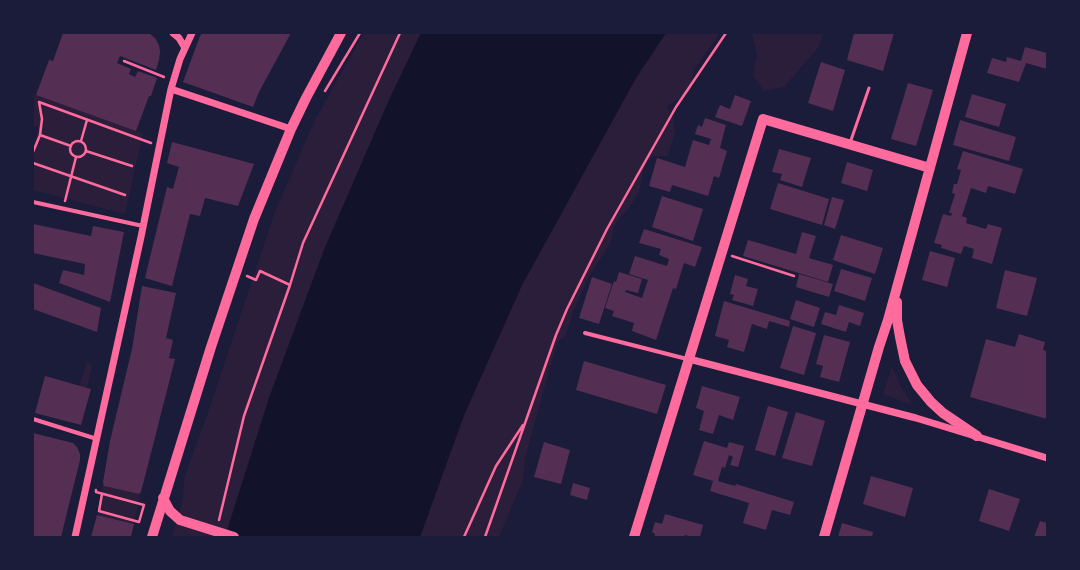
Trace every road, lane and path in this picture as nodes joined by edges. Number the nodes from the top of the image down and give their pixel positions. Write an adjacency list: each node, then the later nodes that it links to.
1 (173, 33): 8 (street)
2 (192, 33): 8 (street)
3 (341, 33): 15 (main road)
4 (360, 33): 13 (path)
5 (400, 33): 36 (path)
6 (726, 33): 41 (path)
7 (967, 33): 26 (main road)
8 (185, 48): 10 (street)
9 (124, 61): 10 (path)
10 (174, 81): 12 (street)
11 (869, 88): 18 (lane)
12 (171, 89): 15 (street); 20 (street)
13 (322, 97)
14 (88, 120): 16 (path); 17 (path); 20 (path)
15 (291, 129): 47 (main road)
16 (40, 134): 19 (path); 22 (path)
17 (81, 141): 19 (path); 21 (path)
18 (850, 144): 26 (main road); 32 (main road)
19 (71, 146): 23 (path)
20 (160, 146): 31 (street)
21 (86, 151): 23 (path); 25 (path)
22 (33, 152)
23 (76, 157): 27 (path)
24 (33, 163): 27 (path)
25 (132, 166)
26 (930, 168): 35 (main road)
27 (71, 176): 28 (path); 30 (path)
28 (125, 195)
29 (33, 202): 30 (street)
30 (63, 208): 31 (street)
31 (143, 226): 43 (street)
32 (722, 253): 34 (path); 38 (main road)
33 (244, 275): 36 (path)
34 (794, 276)
35 (898, 284): 39 (main road); 42 (main road)
36 (290, 285): 48 (path)
37 (585, 333): 38 (street)
38 (689, 359): 39 (street); 54 (main road)
39 (863, 405): 42 (street); 55 (main road)
40 (33, 419): 43 (street)
41 (526, 421): 52 (path); 53 (path)
42 (977, 436): 44 (street)
43 (97, 439): 49 (street)
44 (1047, 458)
45 (97, 484): 46 (path)
46 (102, 494): 46 (path)
47 (163, 498): 50 (main road); 51 (main road)
48 (218, 522)
49 (75, 537)
50 (152, 537)
51 (234, 537)
52 (464, 537)
53 (485, 537)
54 (634, 537)
55 (824, 537)

